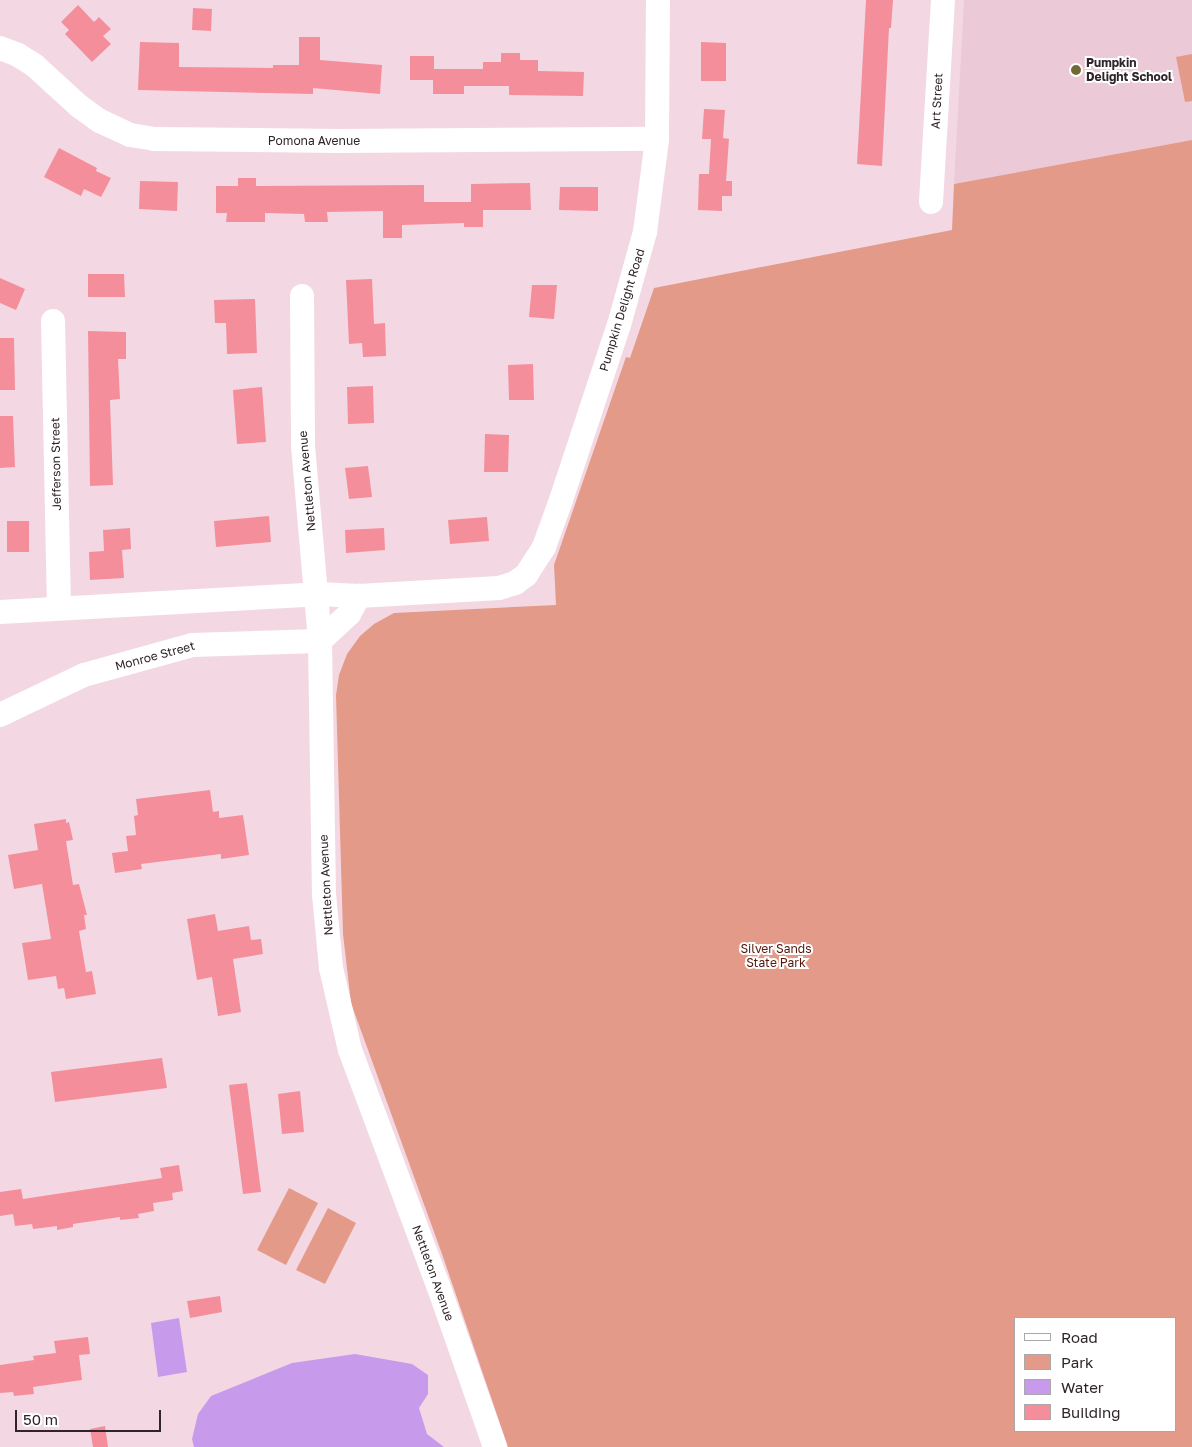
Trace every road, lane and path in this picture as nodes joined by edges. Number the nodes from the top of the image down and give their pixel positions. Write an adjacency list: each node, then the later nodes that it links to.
1 (658, 0): 4 (street, Pumpkin Delight Road)
2 (943, 0): 5 (street, Art Street)
3 (0, 48): 4 (street, Pomona Avenue)
4 (656, 139): 9 (street, Pumpkin Delight Road)
5 (931, 202)
6 (302, 296): 8 (street, Nettleton Avenue)
7 (53, 321): 10 (street, Jefferson Street)
8 (318, 594): 9 (street); 10 (street); 12 (street, Nettleton Avenue)
9 (359, 596): 12 (street)
10 (59, 607): 11 (street)
11 (0, 612)
12 (320, 641): 13 (street, Monroe Street); 14 (street, Nettleton Avenue)
13 (0, 715)
14 (495, 1447)

